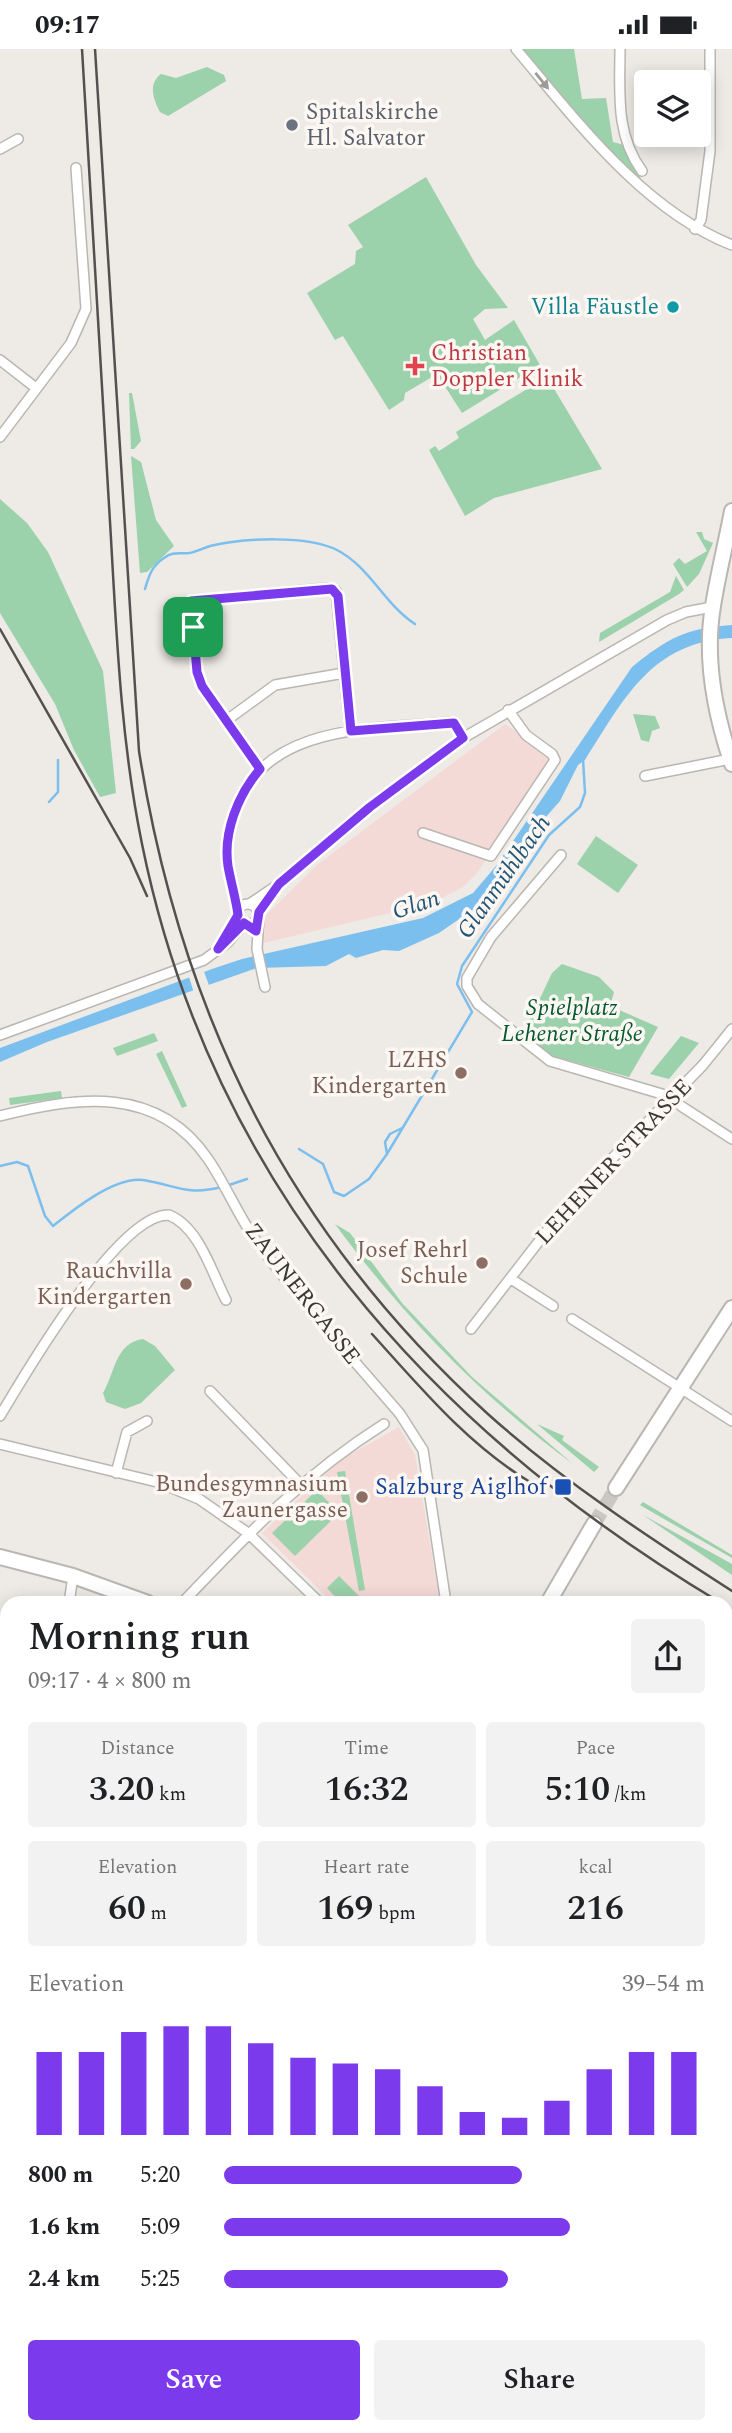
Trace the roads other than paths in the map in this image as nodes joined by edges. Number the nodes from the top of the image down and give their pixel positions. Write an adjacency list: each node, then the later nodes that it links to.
1 (516, 49): 8 (street, one-way to 8)
2 (620, 49): 7 (street)
3 (710, 49): 8 (street)
4 (18, 139): 5 (street)
5 (0, 149)
6 (76, 168): 11 (street)
7 (642, 171)
8 (695, 229): 9 (street)
9 (732, 245)
10 (0, 360): 11 (street)
11 (36, 388): 12 (street)
12 (0, 437)
13 (732, 511): 14 (main road)
14 (712, 613): 16 (street); 20 (main road)
15 (344, 673): 17 (street); 17 (street); 18 (street)
16 (508, 710): 19 (street); 23 (street)
17 (227, 720): 21 (street)
18 (351, 731): 19 (street); 21 (street)
19 (463, 738): 25 (street)
20 (731, 761): 22 (street)
21 (260, 769): 26 (street)
22 (645, 776)
23 (423, 833)
24 (561, 855): 34 (street)
25 (279, 884): 27 (street); 28 (street)
26 (234, 893): 27 (street); 29 (street)
27 (248, 904): 28 (street); 29 (street)
28 (259, 914): 29 (street); 30 (street)
29 (241, 919): 30 (street); 33 (street)
30 (256, 931): 31 (street)
31 (265, 987)
32 (732, 1029): 34 (street, LEHENER STRASSE)
33 (0, 1035)
34 (672, 1097): 38 (street, LEHENER STRASSE)
35 (681, 1106): 37 (street)
36 (0, 1116): 62 (street, ZAUNERGASSE)
37 (732, 1139)
38 (511, 1279): 40 (street); 43 (street, LEHENER STRASSE)
39 (226, 1300): 46 (street)
40 (553, 1306)
41 (732, 1308): 44 (main road)
42 (572, 1319): 44 (street)
43 (471, 1329)
44 (681, 1388): 48 (street); 53 (main road)
45 (210, 1391): 52 (street)
46 (0, 1416)
47 (147, 1421): 51 (street)
48 (732, 1421)
49 (384, 1425): 52 (street)
50 (0, 1444): 51 (street)
51 (116, 1473): 55 (street)
52 (300, 1483): 55 (street)
53 (616, 1487)
54 (594, 1524): 63 (main road)
55 (248, 1534): 60 (street); 61 (street)
56 (0, 1557): 57 (main road)
57 (73, 1576): 58 (street); 59 (main road)
58 (70, 1596)
59 (129, 1596)
60 (189, 1596)
61 (313, 1596)
62 (445, 1596)
63 (552, 1596)

